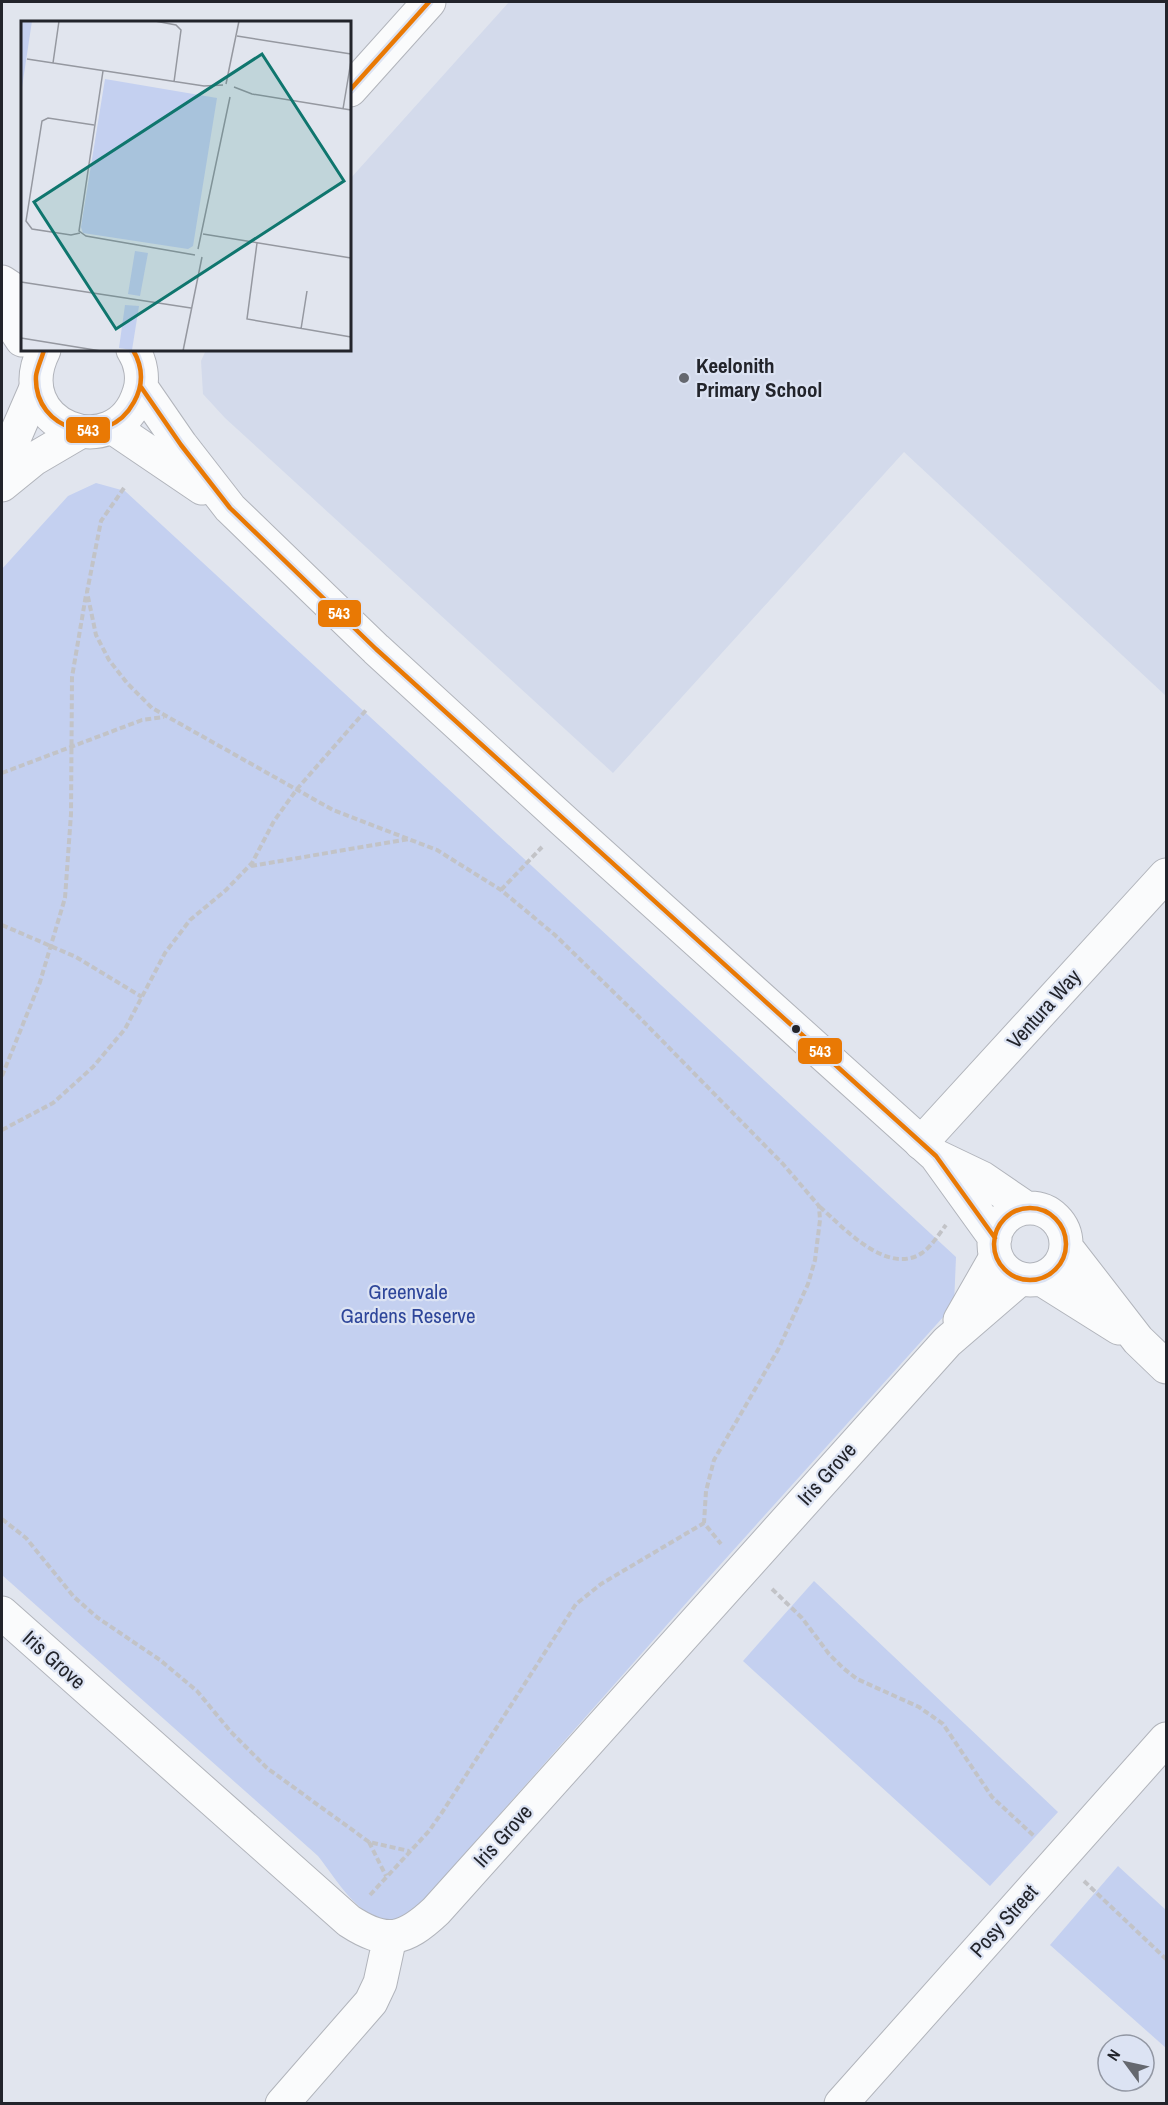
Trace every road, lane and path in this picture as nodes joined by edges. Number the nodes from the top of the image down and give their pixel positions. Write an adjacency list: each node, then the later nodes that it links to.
1 (429, 2): 2 (street)
2 (351, 89)
3 (2, 282): 4 (street)
4 (21, 294)
5 (2, 310): 6 (street)
6 (21, 338)
7 (34, 358): 10 (street); 11 (street)
8 (142, 364): 9 (street); 14 (street)
9 (112, 427): 10 (street); 14 (street)
10 (80, 432): 12 (street)
11 (2, 459)
12 (2, 485)
13 (124, 488): 15 (path)
14 (230, 508): 21 (street)
15 (87, 592): 17 (path); 18 (path)
16 (367, 709): 20 (path)
17 (166, 717): 18 (path); 20 (path)
18 (70, 749): 19 (path); 27 (path)
19 (2, 773)
20 (297, 789): 22 (path); 23 (path)
21 (565, 822): 25 (path); 31 (street)
22 (410, 839): 23 (path); 25 (path)
23 (247, 867): 28 (path)
24 (1167, 875): 31 (street, Ventura Way)
25 (501, 890): 33 (path)
26 (2, 927): 27 (path)
27 (52, 947): 28 (path); 29 (path)
28 (142, 997): 30 (path)
29 (2, 1076)
30 (2, 1130)
31 (929, 1150): 32 (street); 34 (street)
32 (968, 1200): 33 (path); 35 (street)
33 (819, 1206): 42 (path)
34 (1026, 1208): 35 (street); 36 (street)
35 (995, 1247): 37 (street); 39 (street, Iris Grove)
36 (1066, 1247): 37 (street); 38 (street)
37 (1030, 1279): 38 (street); 39 (street, Iris Grove)
38 (1138, 1340): 40 (street)
39 (947, 1342): 43 (street, Iris Grove)
40 (1167, 1367)
41 (2, 1519): 46 (path)
42 (704, 1523): 43 (path); 47 (path)
43 (745, 1564): 48 (path); 51 (street, Iris Grove)
44 (2, 1613): 50 (street, Iris Grove)
45 (1167, 1740): 48 (street, Posy Street)
46 (369, 1842): 47 (path); 49 (path)
47 (410, 1851): 49 (path)
48 (1059, 1859): 52 (path); 54 (street, Posy Street)
49 (386, 1876): 50 (path)
50 (349, 1921): 51 (street, Iris Grove)
51 (390, 1937): 53 (street)
52 (1167, 1959)
53 (282, 2103)
54 (841, 2103)

